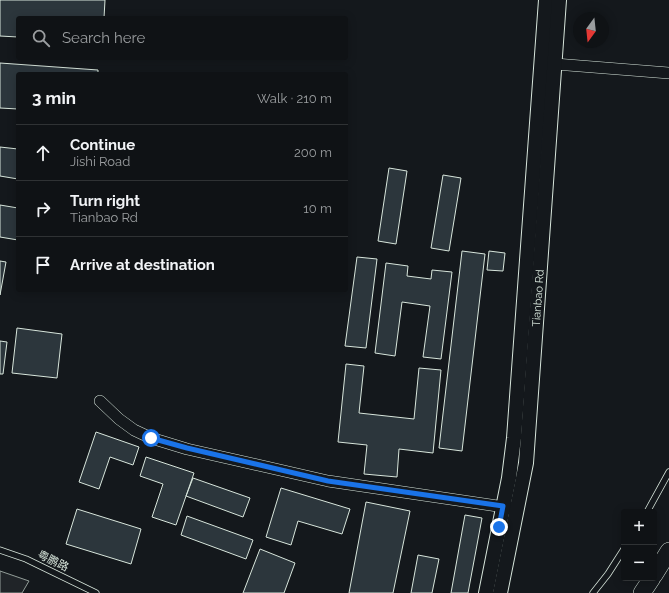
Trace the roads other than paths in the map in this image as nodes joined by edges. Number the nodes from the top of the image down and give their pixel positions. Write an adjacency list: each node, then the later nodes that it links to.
1 (546, 0): 7 (street, Tianbao Rd)
2 (559, 0): 3 (street, Tianbao Rd)
3 (555, 64): 4 (street); 7 (street, Tianbao Rd)
4 (669, 73)
5 (100, 401): 7 (street)
6 (669, 472): 8 (lane)
7 (510, 508): 15 (street, Tianbao Rd); 16 (street, Tianbao Rd)
8 (649, 509)
9 (0, 550): 14 (lane, 粤鹏路)
10 (669, 551): 12 (main road)
11 (621, 554): 17 (lane)
12 (657, 570)
13 (650, 581): 18 (main road)
14 (96, 593)
15 (486, 593)
16 (500, 593)
17 (593, 593)
18 (642, 593)

